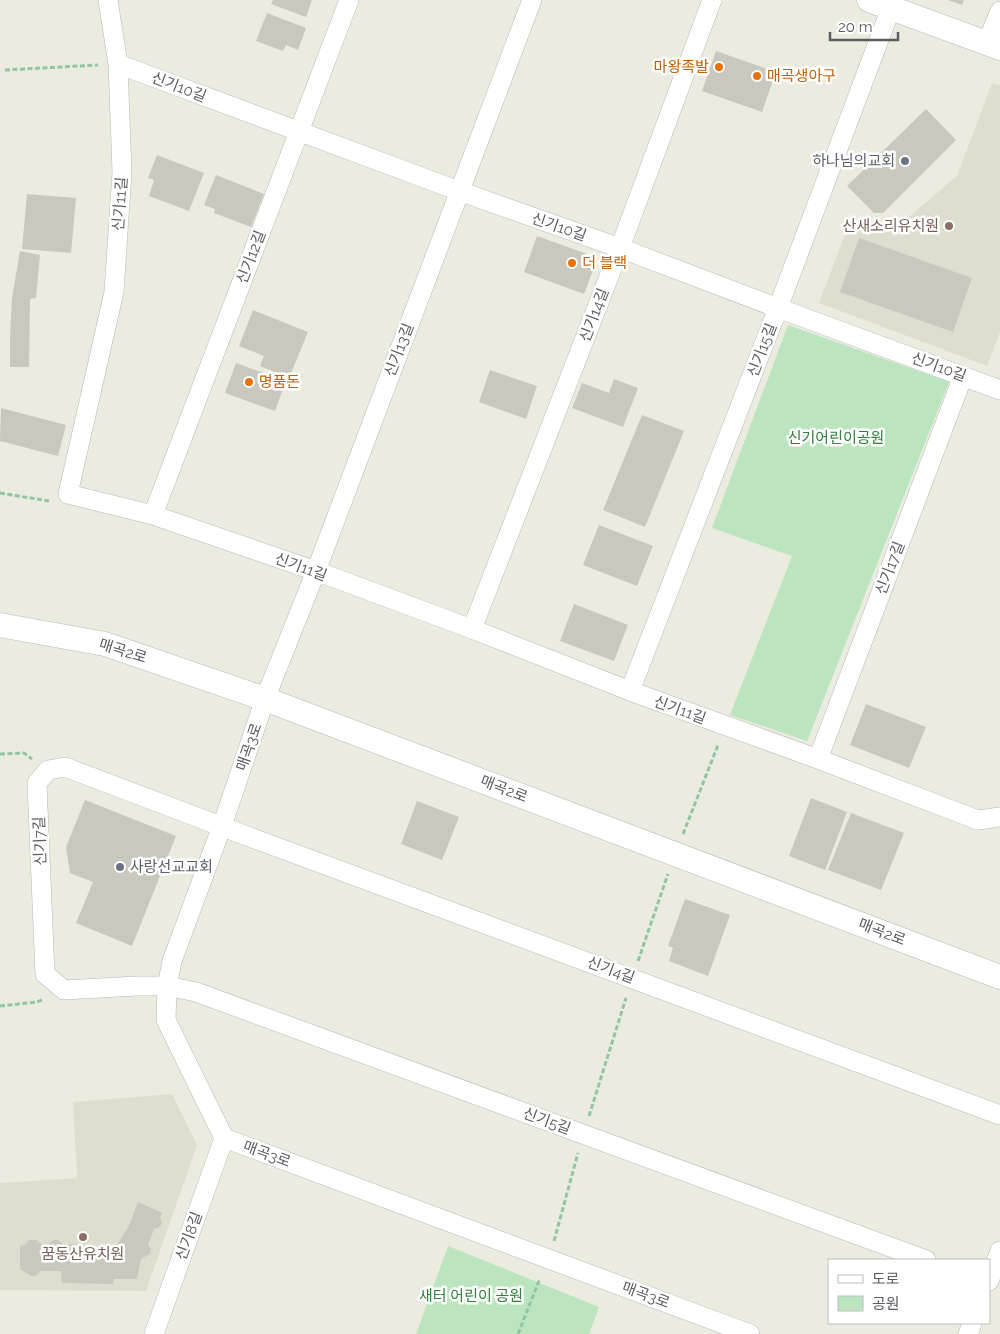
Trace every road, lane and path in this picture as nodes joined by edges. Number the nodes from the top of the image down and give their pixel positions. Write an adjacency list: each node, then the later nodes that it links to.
1 (108, 0): 8 (street, 신기11길)
2 (349, 0): 10 (street, 신기12길)
3 (532, 0): 11 (street, 신기13길)
4 (712, 0): 12 (street, 신기14길)
5 (880, 4): 7 (street); 13 (street, 신기15길)
6 (1000, 10): 7 (street)
7 (993, 46)
8 (118, 64): 9 (path); 10 (street, 신기10길); 17 (street, 신기11길)
9 (5, 70)
10 (298, 131): 11 (street, 신기10길); 18 (street, 신기12길)
11 (459, 191): 12 (street, 신기10길); 19 (street, 신기13길)
12 (620, 248): 13 (street, 신기10길); 21 (street, 신기14길)
13 (778, 308): 14 (street, 신기10길); 22 (street, 신기15길)
14 (962, 376): 15 (street, 신기10길); 26 (street, 신기17길)
15 (1000, 390)
16 (0, 493): 17 (path)
17 (68, 494): 18 (street, 신기11길)
18 (153, 515): 19 (street, 신기11길)
19 (316, 571): 21 (street, 신기11길); 23 (street, 신기13길)
20 (0, 625): 23 (street, 매곡2로)
21 (472, 629): 22 (street, 신기11길)
22 (630, 691): 26 (street, 신기11길)
23 (265, 699): 29 (street, 매곡3로); 33 (street, 매곡2로)
24 (720, 739): 30 (path)
25 (0, 754): 27 (path)
26 (818, 760): 28 (street, 신기11길)
27 (48, 770): 29 (street); 35 (street, 신기7길)
28 (1000, 817)
29 (222, 826): 34 (street, 매곡3로); 38 (street, 신기4길)
30 (682, 837)
31 (669, 872): 32 (path)
32 (636, 968)
33 (1000, 977)
34 (167, 986): 35 (street); 40 (street, 매곡3로); 44 (street, 신기5길)
35 (64, 990): 37 (path)
36 (627, 995): 39 (path)
37 (0, 1006)
38 (1000, 1115)
39 (588, 1121)
40 (224, 1138): 47 (street, 신기8길); 49 (street, 매곡3로)
41 (579, 1148): 42 (path)
42 (553, 1244)
43 (1000, 1252): 46 (street)
44 (923, 1259)
45 (542, 1273): 48 (path)
46 (990, 1279)
47 (159, 1332)
48 (518, 1334)
49 (750, 1334)

